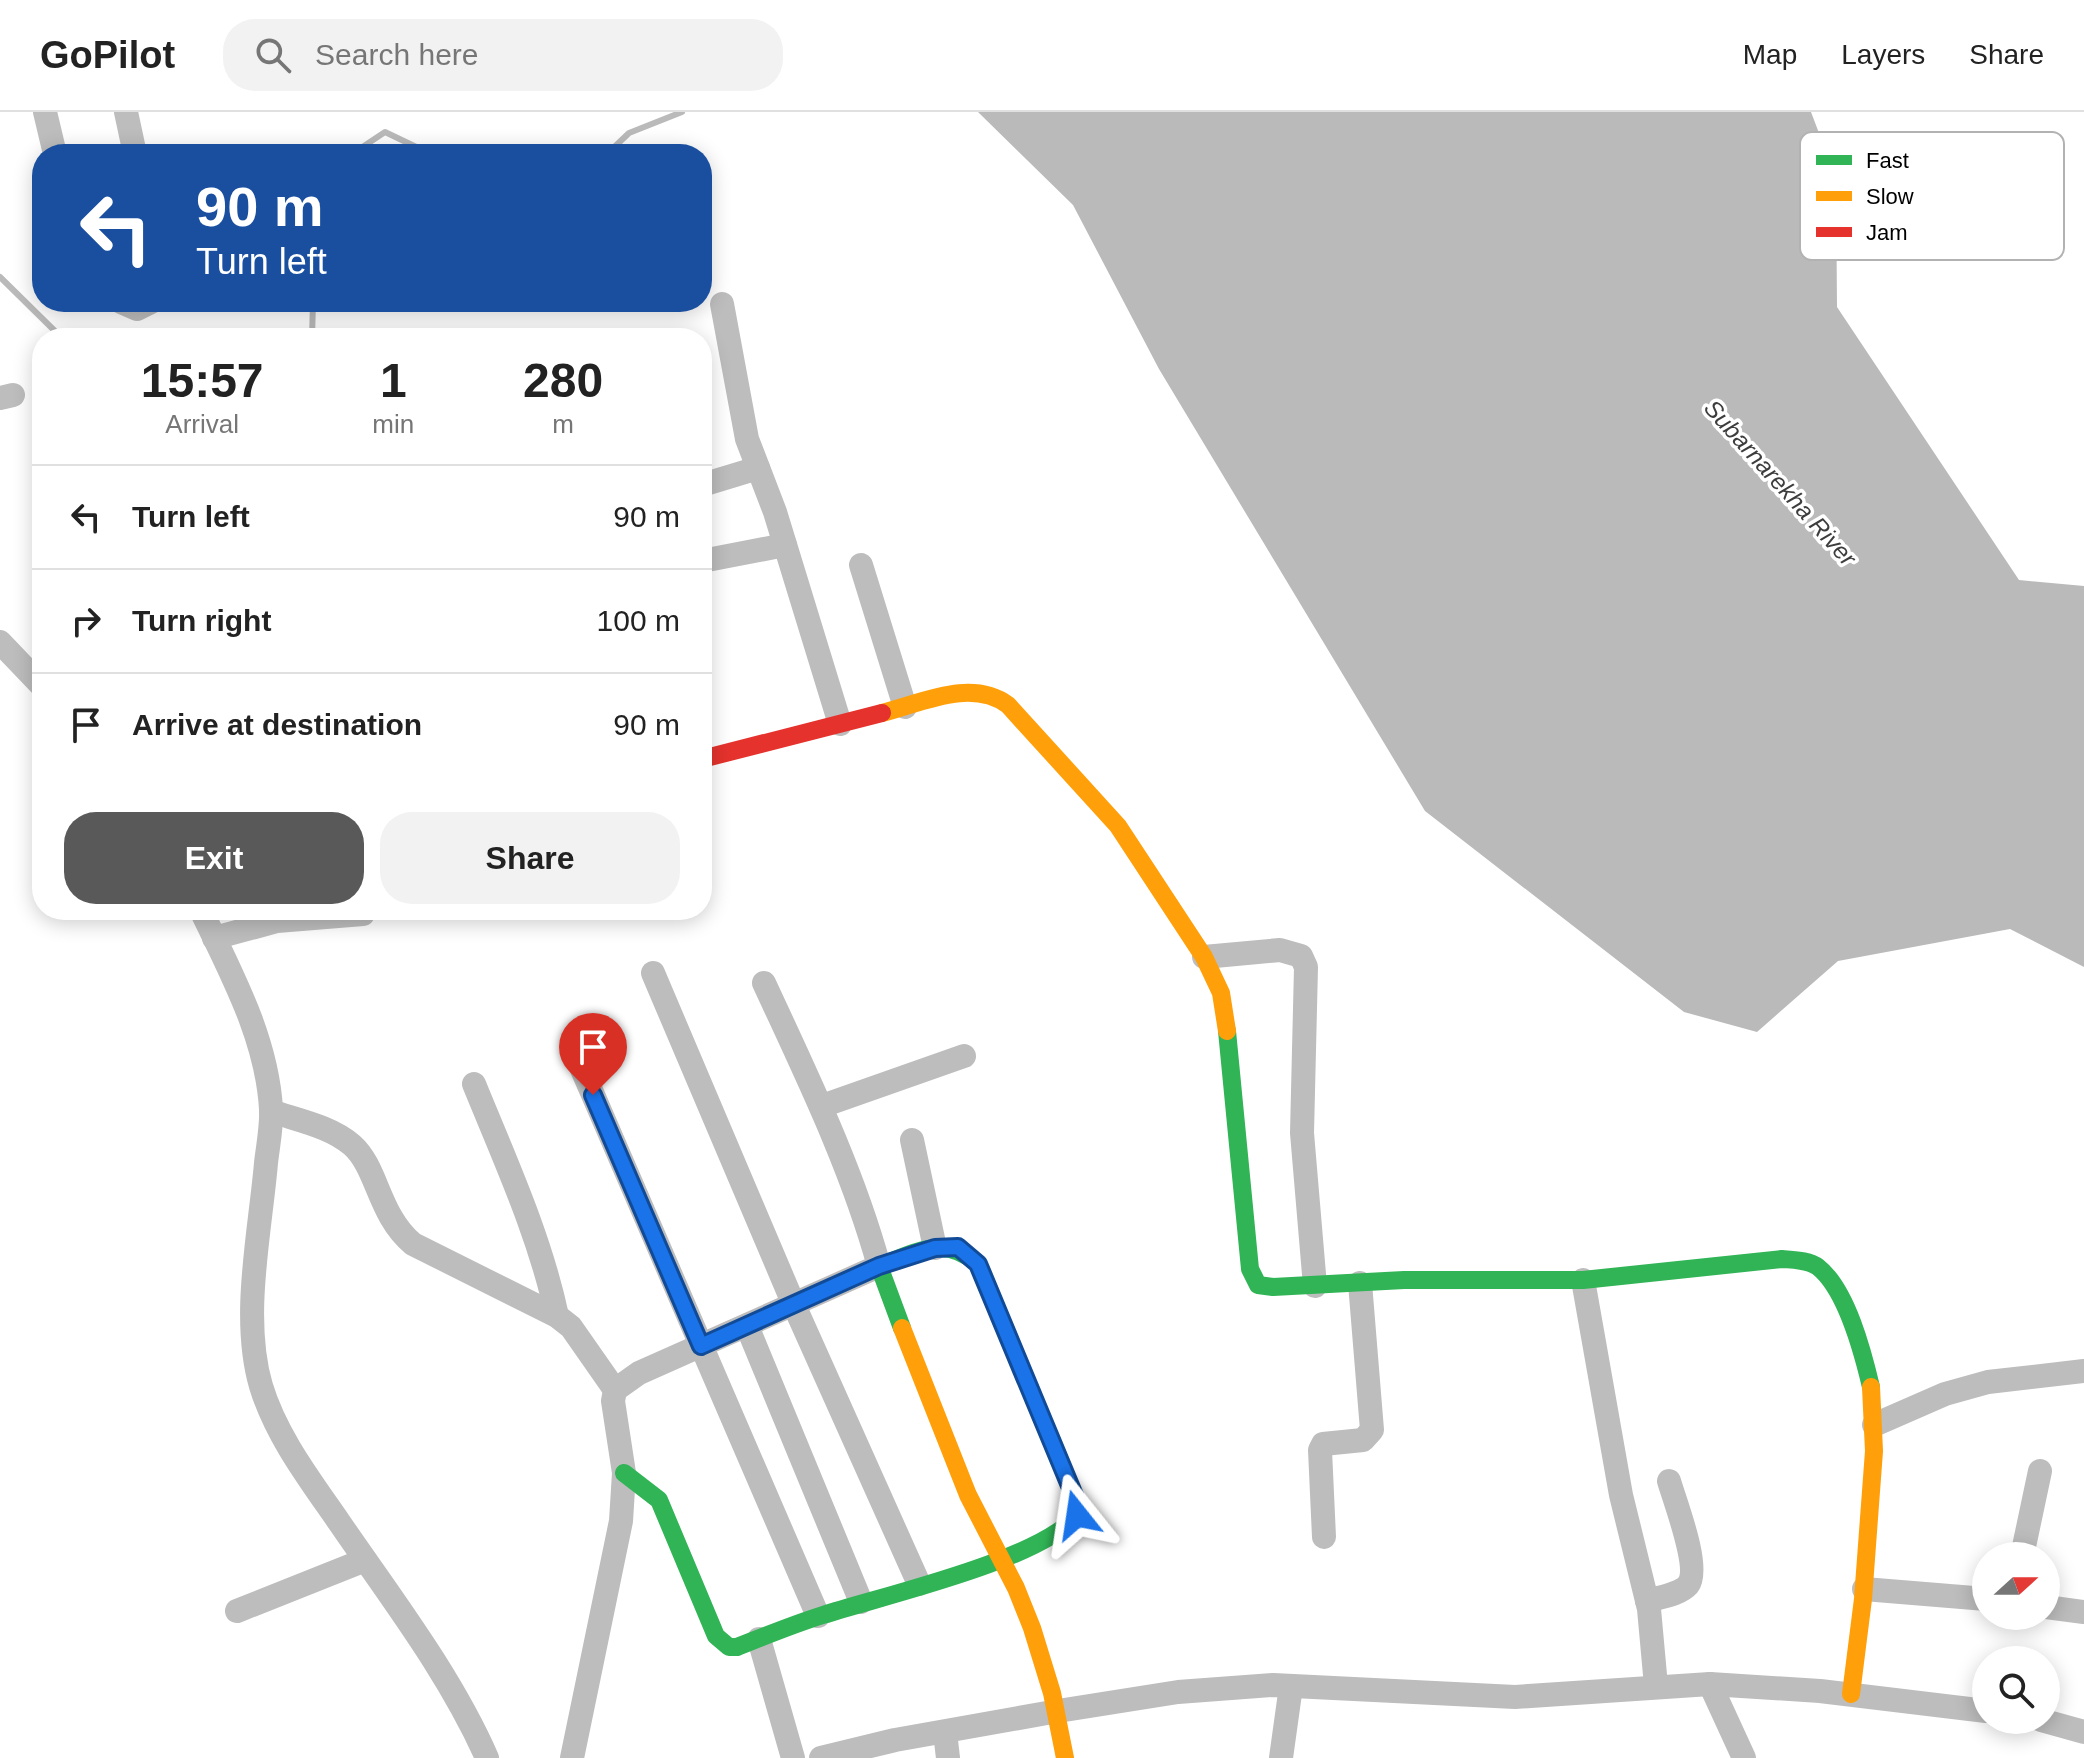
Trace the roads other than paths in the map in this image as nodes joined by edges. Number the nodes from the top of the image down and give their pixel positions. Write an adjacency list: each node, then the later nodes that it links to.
1 (45, 112): 3 (street)
2 (126, 112): 4 (street)
3 (53, 144)
4 (133, 144)
5 (722, 304): 6 (street)
6 (758, 468): 7 (street); 8 (street)
7 (712, 482)
8 (785, 545): 9 (street); 14 (street)
9 (712, 559)
10 (861, 565): 13 (street)
11 (0, 642): 12 (street)
12 (32, 676)
13 (905, 707): 14 (street); 19 (street)
14 (840, 724): 15 (street)
15 (712, 756)
16 (206, 920): 18 (street)
17 (289, 920): 18 (street)
18 (214, 938): 26 (street)
19 (1204, 957): 32 (street); 32 (street)
20 (653, 973): 33 (street)
21 (764, 983): 25 (street)
22 (964, 1056): 25 (street)
23 (581, 1067): 36 (street)
24 (474, 1084): 34 (street)
25 (822, 1106): 29 (street)
26 (271, 1111): 34 (street); 45 (street)
27 (912, 1140): 28 (street)
28 (935, 1248): 29 (street); 46 (street)
29 (879, 1266): 33 (street); 46 (street)
30 (1583, 1280): 31 (street); 39 (street); 50 (street)
31 (1360, 1283): 32 (street); 43 (street)
32 (1315, 1286)
33 (794, 1305): 35 (street); 47 (street)
34 (557, 1316): 38 (street)
35 (747, 1326): 36 (street); 51 (street)
36 (701, 1346): 38 (street); 55 (street)
37 (2084, 1371): 39 (street)
38 (615, 1390): 41 (street)
39 (1874, 1425): 48 (street)
40 (2040, 1471): 44 (street)
41 (624, 1473): 56 (street); 67 (street)
42 (1669, 1481): 50 (street)
43 (1324, 1537)
44 (2025, 1542)
45 (365, 1560): 53 (street); 66 (street)
46 (1002, 1560): 47 (street); 62 (street)
47 (919, 1584): 51 (street)
48 (1864, 1589): 49 (street); 60 (street)
49 (1972, 1598)
50 (1647, 1601): 59 (street)
51 (861, 1602): 55 (street)
52 (2060, 1609): 54 (street)
53 (237, 1611)
54 (2084, 1612)
55 (818, 1616): 56 (street)
56 (759, 1639): 68 (street)
57 (1710, 1684): 59 (street); 60 (street); 73 (street)
58 (1291, 1686): 59 (street); 62 (street); 72 (street)
59 (1656, 1686)
60 (1851, 1694): 61 (street)
61 (1972, 1709)
62 (1058, 1711): 64 (street); 71 (street)
63 (2060, 1725): 65 (street)
64 (945, 1732): 69 (street); 70 (street)
65 (2084, 1732)
66 (487, 1758)
67 (572, 1758)
68 (793, 1758)
69 (821, 1758)
70 (948, 1758)
71 (1065, 1758)
72 (1281, 1758)
73 (1744, 1758)

